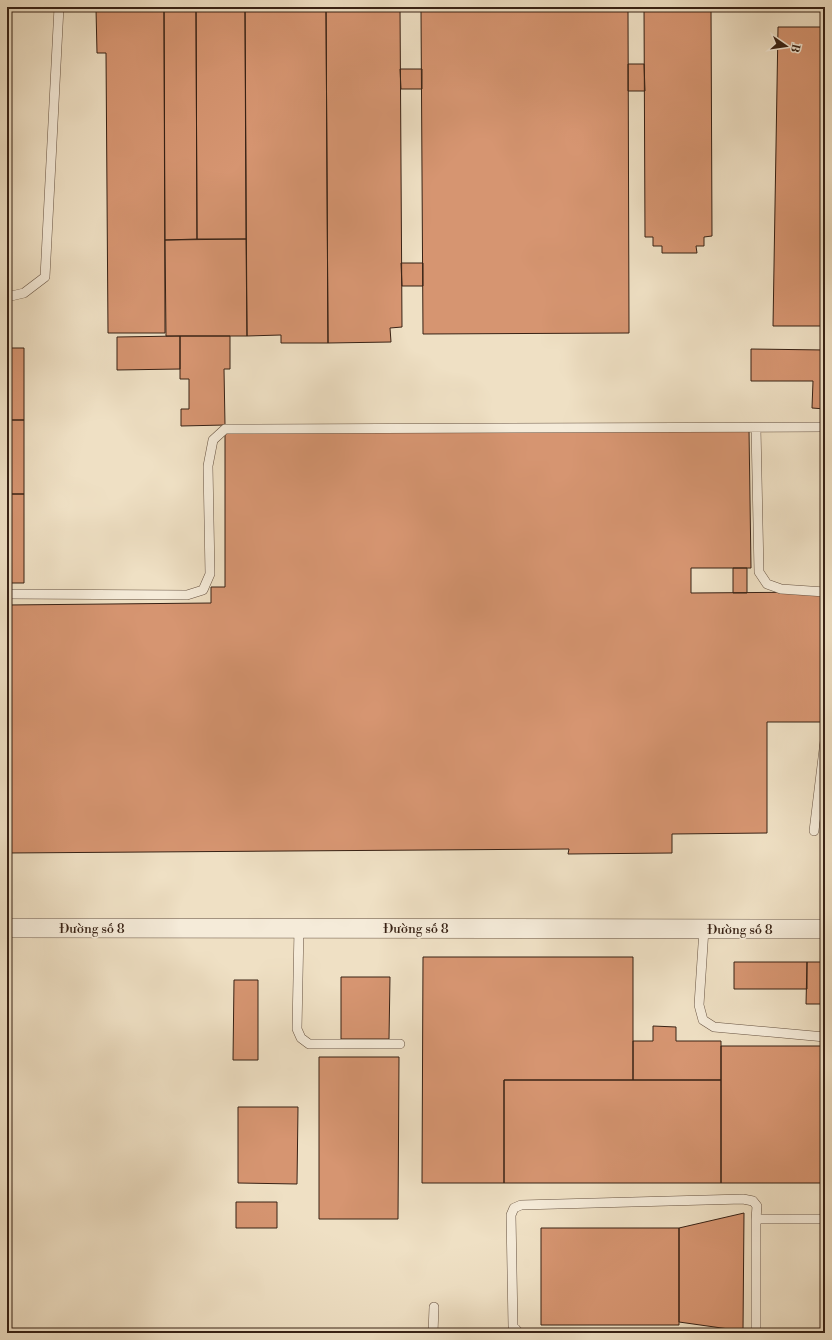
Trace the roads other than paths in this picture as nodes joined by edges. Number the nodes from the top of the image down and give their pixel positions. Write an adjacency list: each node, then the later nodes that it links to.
1 (59, 7): 2 (lane)
2 (7, 298)
3 (756, 428): 4 (lane); 5 (lane); 6 (lane)
4 (825, 428)
5 (825, 592)
6 (7, 594)
7 (825, 741): 8 (lane)
8 (814, 831)
9 (7, 928): 10 (street, Đường số 8)
10 (299, 928): 11 (street, Đường số 8); 14 (lane)
11 (704, 929): 12 (street, Đường số 8); 13 (lane)
12 (825, 929)
13 (825, 1037)
14 (400, 1044)
15 (825, 1218): 16 (lane)
16 (756, 1220): 19 (lane); 22 (lane)
17 (434, 1307): 18 (lane)
18 (433, 1333)
19 (519, 1333)
20 (674, 1333): 21 (lane)
21 (694, 1333)
22 (756, 1333)

